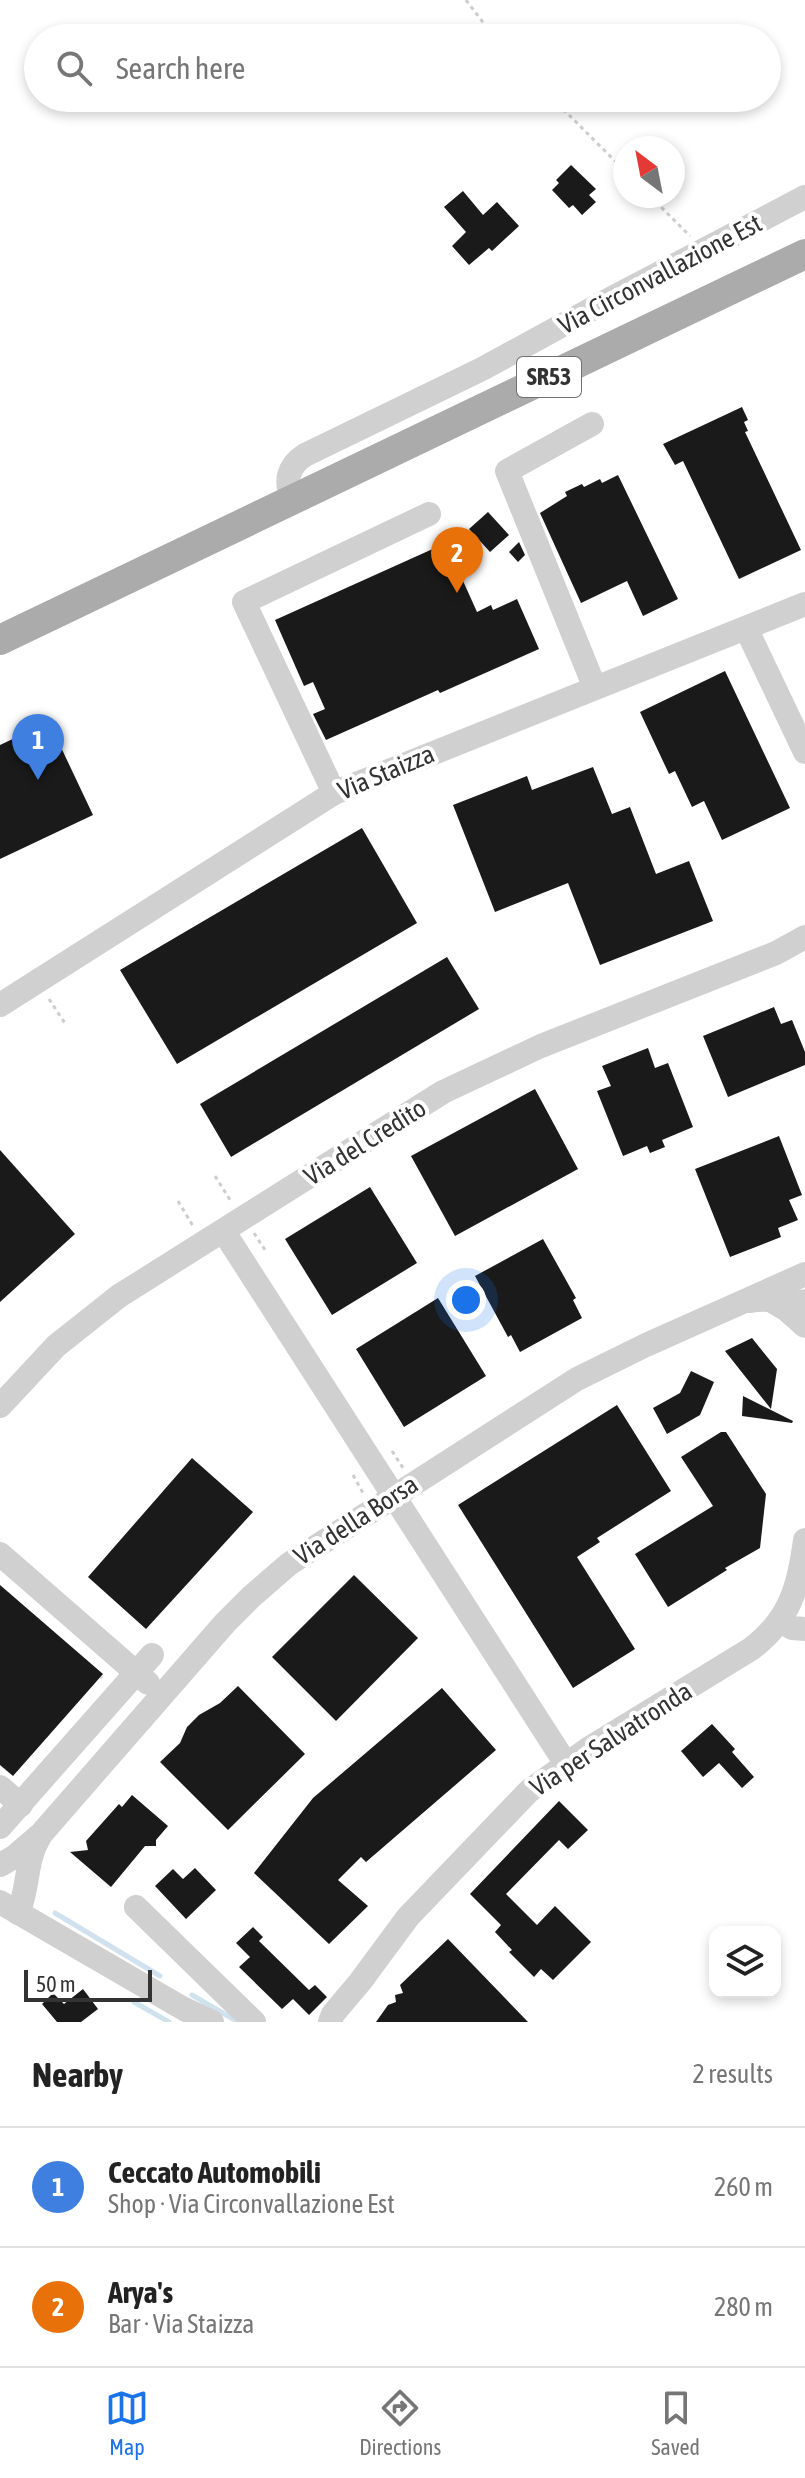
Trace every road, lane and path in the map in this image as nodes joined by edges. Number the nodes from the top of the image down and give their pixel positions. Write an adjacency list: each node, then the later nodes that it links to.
1 (466, 0): 2 (path)
2 (484, 24)
3 (566, 112): 4 (path)
4 (613, 159)
5 (805, 197): 8 (street, Via Circonvallazione Est)
6 (662, 208): 8 (path)
7 (805, 254): 10 (main road, Via Circonvallazione Est / SR53)
8 (690, 257): 10 (street, Via Circonvallazione Est)
9 (592, 424): 15 (street)
10 (293, 500): 14 (main road, Via Circonvallazione Est / SR53)
11 (429, 514): 17 (street)
12 (805, 604): 13 (street, Via Staizza)
13 (746, 628): 15 (street, Via Staizza); 16 (street)
14 (0, 640)
15 (595, 688): 17 (street, Via Staizza)
16 (805, 752)
17 (334, 793): 22 (street, Via Staizza)
18 (805, 937): 20 (street, Via del Credito)
19 (805, 951): 20 (street, Via del Credito)
20 (776, 953): 29 (street, Via del Credito)
21 (45, 993): 23 (path)
22 (0, 1005)
23 (66, 1025)
24 (215, 1176): 26 (path)
25 (178, 1201): 27 (path)
26 (233, 1204)
27 (195, 1229)
28 (253, 1231): 30 (path)
29 (224, 1232): 36 (street, Via del Credito); 40 (street)
30 (267, 1253)
31 (805, 1274): 34 (street, Via della Borsa)
32 (772, 1301): 33 (street, Via della Borsa); 34 (street, Via della Borsa); 35 (street)
33 (805, 1301)
34 (744, 1303): 40 (street, Via della Borsa)
35 (805, 1326)
36 (0, 1406)
37 (392, 1451): 38 (path)
38 (406, 1473)
39 (353, 1475): 41 (path)
40 (394, 1496): 48 (street, Via della Borsa); 49 (street)
41 (367, 1498)
42 (805, 1540): 44 (street, Via per Salvatronda)
43 (0, 1554): 47 (street)
44 (801, 1582): 45 (street, Via per Salvatronda)
45 (780, 1620): 46 (street); 49 (street, Via per Salvatronda)
46 (805, 1629)
47 (144, 1664): 48 (street); 51 (street)
48 (163, 1695): 53 (street, Via della Borsa)
49 (566, 1764): 59 (street, Via per Salvatronda)
50 (0, 1787): 51 (street)
51 (21, 1805): 52 (street)
52 (0, 1827)
53 (42, 1833): 54 (street, Via della Borsa); 57 (street, Via della Borsa)
54 (7, 1861): 55 (street, Via della Borsa)
55 (0, 1884)
56 (136, 1907): 58 (street)
57 (9, 1908): 60 (street)
58 (201, 1970): 60 (street); 62 (street)
59 (360, 1982): 63 (street, Via per Salvatronda); 64 (street, Via per Salvatronda)
60 (185, 2011): 61 (street)
61 (212, 2022)
62 (254, 2022)
63 (330, 2022)
64 (346, 2022)

